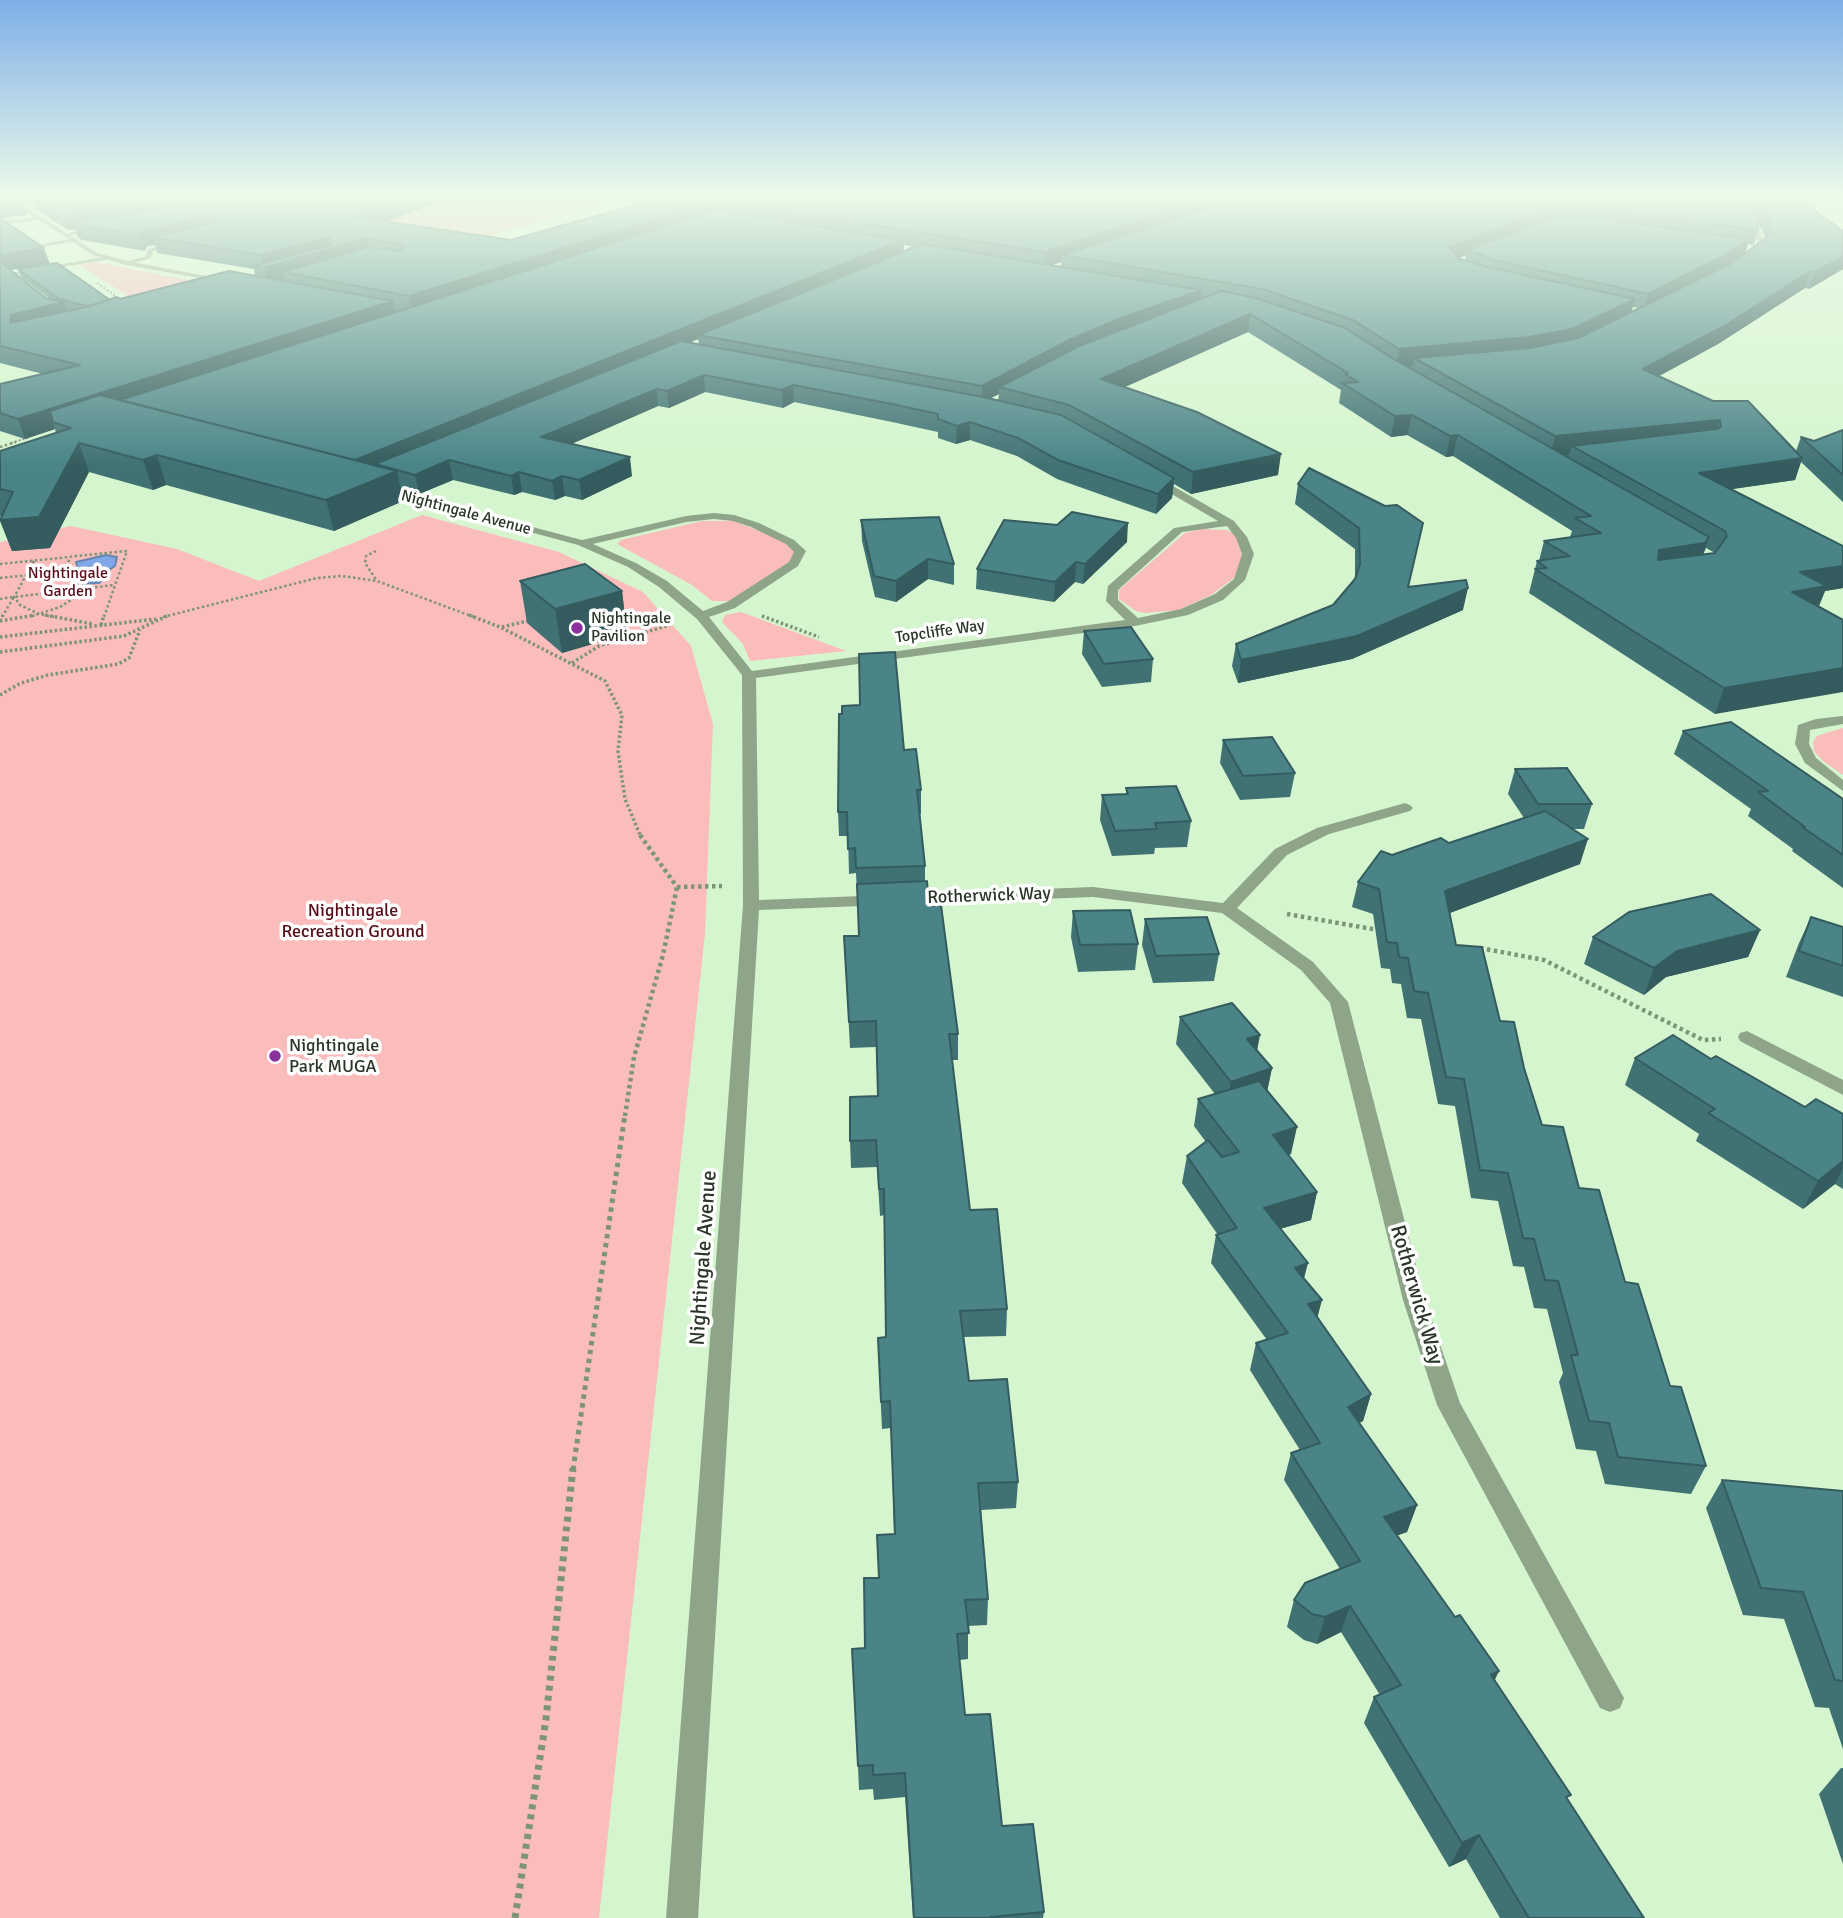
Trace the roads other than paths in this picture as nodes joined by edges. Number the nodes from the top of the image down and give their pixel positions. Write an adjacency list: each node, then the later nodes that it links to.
1 (27, 288): 4 (street)
2 (216, 288): 3 (street)
3 (209, 289)
4 (30, 290)
5 (1147, 475): 7 (street, Topcliffe Way)
6 (361, 485): 8 (street, Nightingale Avenue)
7 (1230, 523): 10 (street, Topcliffe Way); 10 (street)
8 (582, 543): 9 (street, Nightingale Avenue); 9 (street, Nightingale Avenue)
9 (701, 616): 11 (street, Nightingale Avenue)
10 (1135, 622): 11 (street, Topcliffe Way)
11 (749, 675): 15 (street, Nightingale Avenue)
12 (1843, 720): 13 (street)
13 (1843, 788)
14 (1405, 808): 16 (street)
15 (750, 895): 16 (street, Rotherwick Way); 20 (street, Nightingale Avenue)
16 (1227, 909): 19 (street, Rotherwick Way)
17 (1746, 1037): 18 (street)
18 (1843, 1088)
19 (1610, 1698)
20 (682, 1918)

